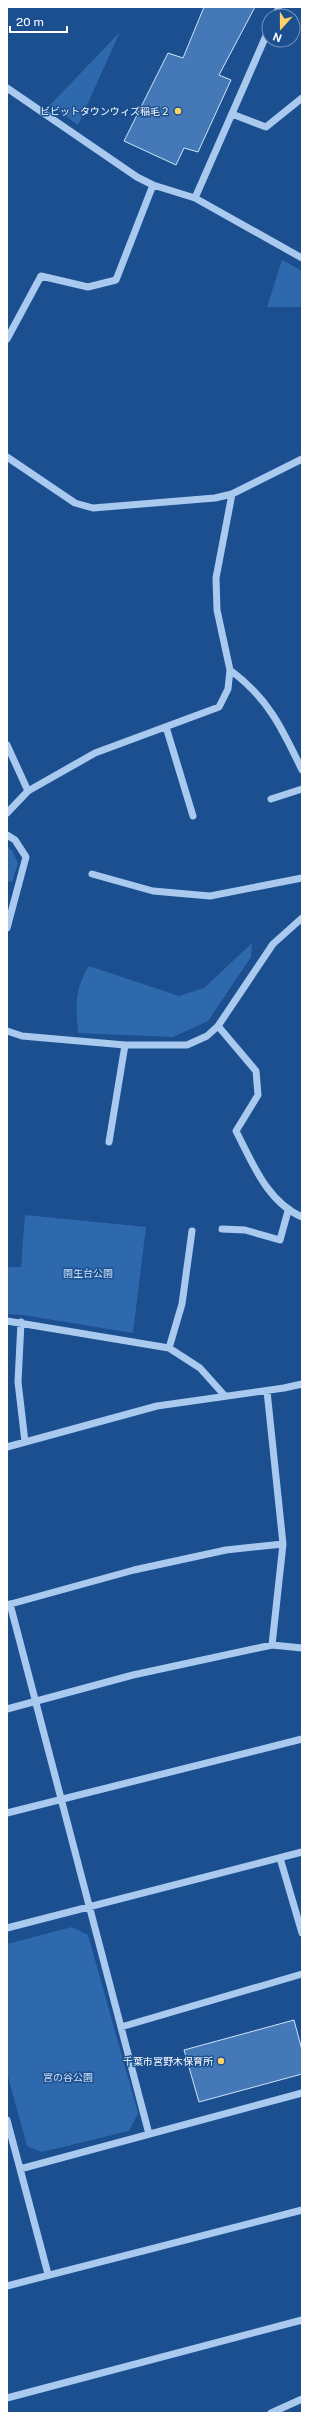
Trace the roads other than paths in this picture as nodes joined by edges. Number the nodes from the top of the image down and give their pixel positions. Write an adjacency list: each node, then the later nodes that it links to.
1 (261, 47): 4 (street)
2 (7, 88): 5 (street)
3 (302, 98): 4 (street)
4 (232, 114): 6 (street)
5 (153, 185): 6 (street); 8 (street)
6 (195, 198): 7 (street)
7 (302, 258)
8 (7, 339)
9 (7, 456): 11 (street)
10 (302, 459): 11 (street)
11 (232, 494): 12 (street)
12 (230, 670): 13 (street); 15 (street)
13 (166, 727): 17 (street); 20 (street)
14 (7, 745): 17 (street)
15 (302, 770)
16 (302, 789): 18 (street)
17 (28, 790): 19 (street)
18 (271, 799)
19 (7, 813)
20 (193, 816)
21 (7, 834): 25 (street)
22 (92, 874): 23 (street)
23 (302, 878)
24 (302, 918): 26 (street)
25 (7, 928)
26 (218, 1026): 28 (street); 30 (street)
27 (7, 1031): 28 (street)
28 (125, 1045): 29 (street)
29 (109, 1142)
30 (288, 1211): 31 (street); 32 (street)
31 (302, 1217)
32 (222, 1229)
33 (192, 1231): 36 (street)
34 (7, 1321): 35 (street)
35 (21, 1322): 36 (street); 40 (street)
36 (169, 1348): 39 (street)
37 (302, 1384): 38 (street)
38 (267, 1391): 39 (street); 42 (street)
39 (225, 1396): 40 (street)
40 (25, 1442): 41 (street)
41 (7, 1447)
42 (283, 1544): 43 (street); 44 (street)
43 (8, 1605): 46 (street)
44 (272, 1645): 45 (street); 46 (street)
45 (302, 1648)
46 (35, 1702): 47 (street); 49 (street)
47 (7, 1709)
48 (302, 1739): 49 (street)
49 (61, 1799): 50 (street); 53 (street)
50 (7, 1813)
51 (302, 1852): 52 (street)
52 (280, 1858): 53 (street); 55 (street)
53 (89, 1907): 54 (street); 57 (street)
54 (7, 1928)
55 (302, 1933)
56 (302, 1974): 57 (street)
57 (121, 2027): 60 (street)
58 (302, 2093): 60 (street)
59 (7, 2120): 61 (street)
60 (149, 2134): 61 (street)
61 (20, 2169): 63 (street)
62 (302, 2210): 63 (street)
63 (48, 2274): 64 (street)
64 (7, 2286)
65 (302, 2320): 66 (street)
66 (7, 2398)
67 (302, 2399): 68 (street)
68 (271, 2413)

